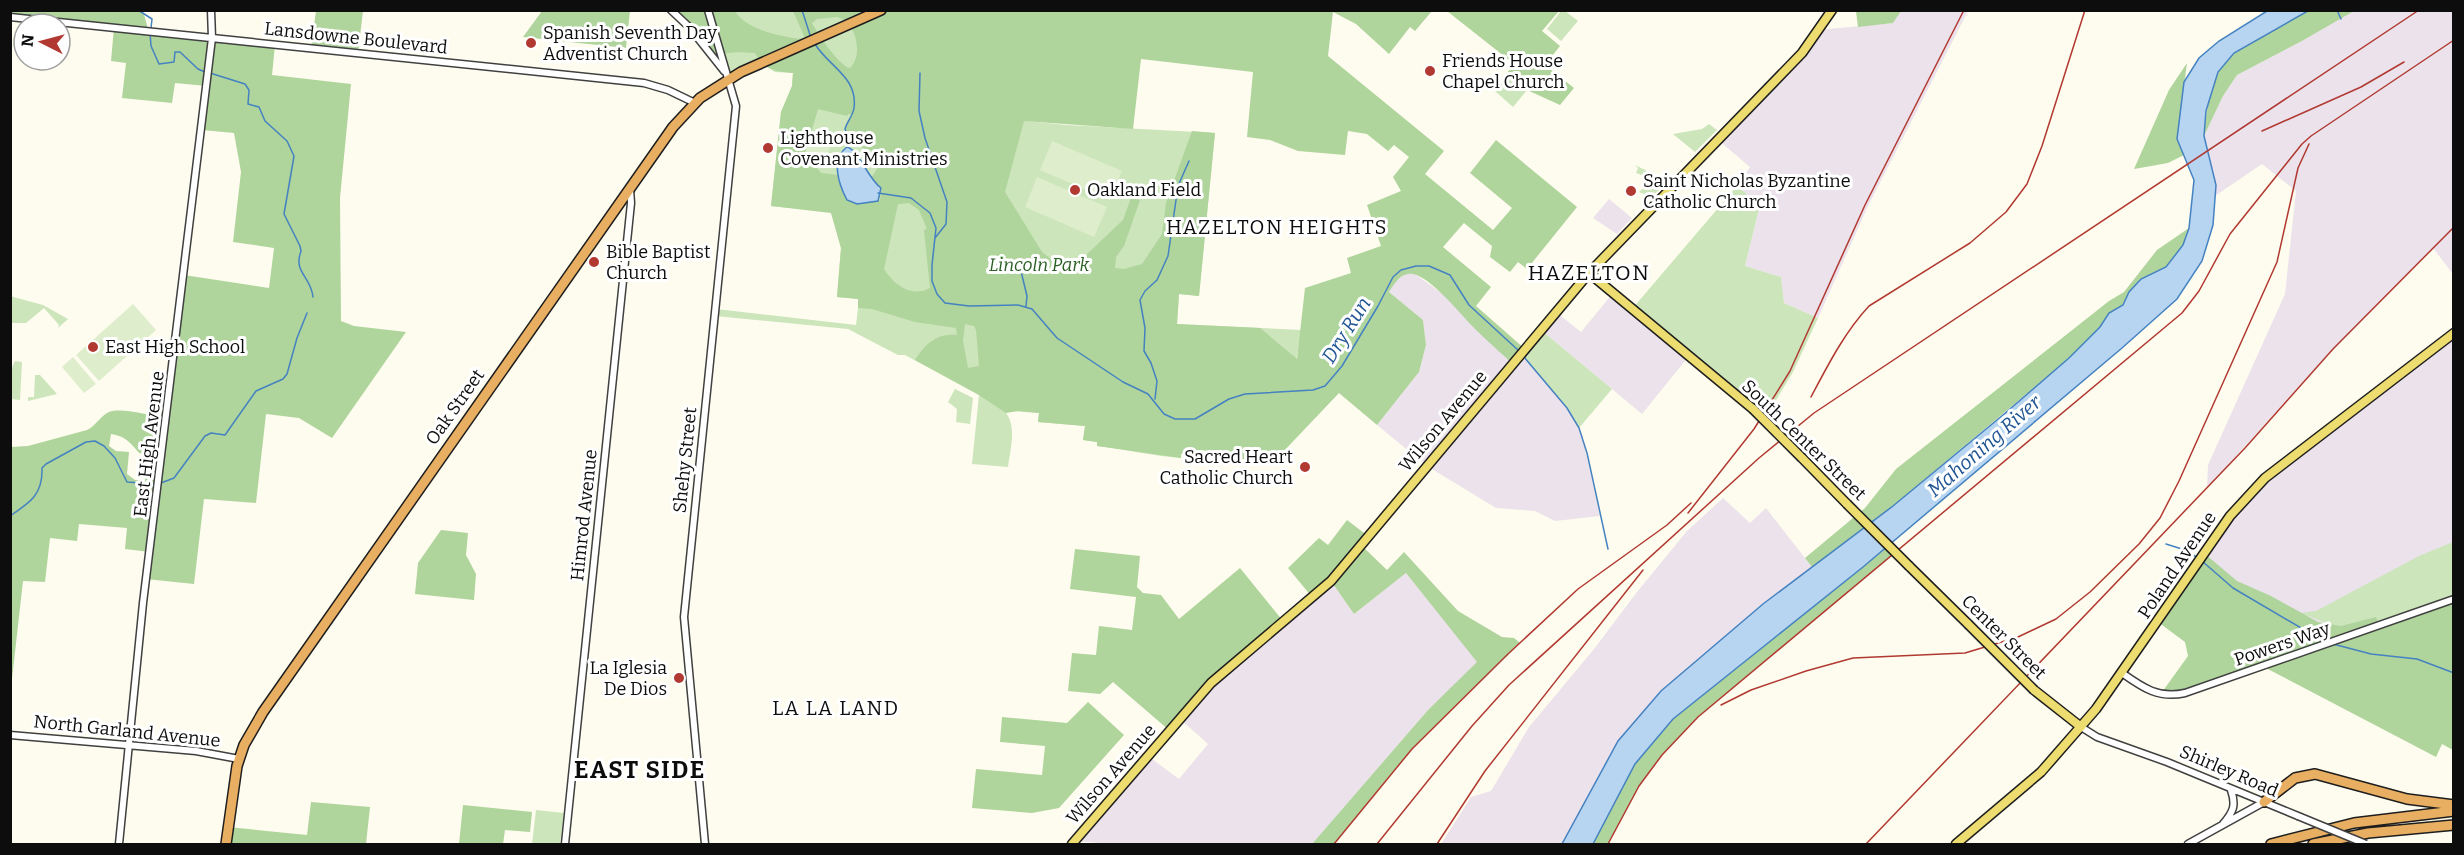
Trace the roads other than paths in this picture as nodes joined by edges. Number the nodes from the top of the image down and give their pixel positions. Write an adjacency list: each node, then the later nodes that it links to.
1 (211, 10): 7 (street, East High Avenue)
2 (671, 10): 8 (street)
3 (708, 10): 8 (street)
4 (881, 10): 8 (highway, Oak Street)
5 (1832, 10): 11 (main road, Wilson Avenue)
6 (10, 18): 7 (street, Lansdowne Boulevard)
7 (212, 38): 9 (street, Lansdowne Boulevard); 18 (street, East High Avenue)
8 (727, 76): 9 (highway, Oak Street); 29 (street, Shehy Street)
9 (694, 102): 10 (highway, Oak Street)
10 (630, 188): 19 (highway, Oak Street); 28 (street, Himrod Avenue)
11 (1590, 273): 13 (main road, South Center Street, bridge); 30 (main road, Wilson Avenue)
12 (2454, 333): 15 (main road, Poland Avenue)
13 (1909, 566): 16 (main road, Center Street, bridge)
14 (2454, 599): 15 (street, Powers Way)
15 (2122, 673): 16 (main road, Poland Avenue)
16 (2080, 727): 20 (street, Shirley Road); 31 (main road, Poland Avenue)
17 (10, 735): 18 (street, North Garland Avenue)
18 (129, 745): 19 (street, North Garland Avenue); 26 (street, East High Avenue)
19 (239, 759): 27 (highway, Oak Street)
20 (2231, 790): 21 (street, Shirley Road); 25 (street)
21 (2264, 802): 22 (highway); 25 (street); 35 (street, Shirley Road, bridge)
22 (2454, 805)
23 (2454, 811): 33 (highway)
24 (2454, 825): 34 (highway)
25 (2222, 826): 32 (street)
26 (118, 844)
27 (226, 844)
28 (565, 844)
29 (705, 844)
30 (1072, 844)
31 (1956, 844)
32 (2188, 844)
33 (2271, 844)
34 (2313, 844)
35 (2366, 844)

